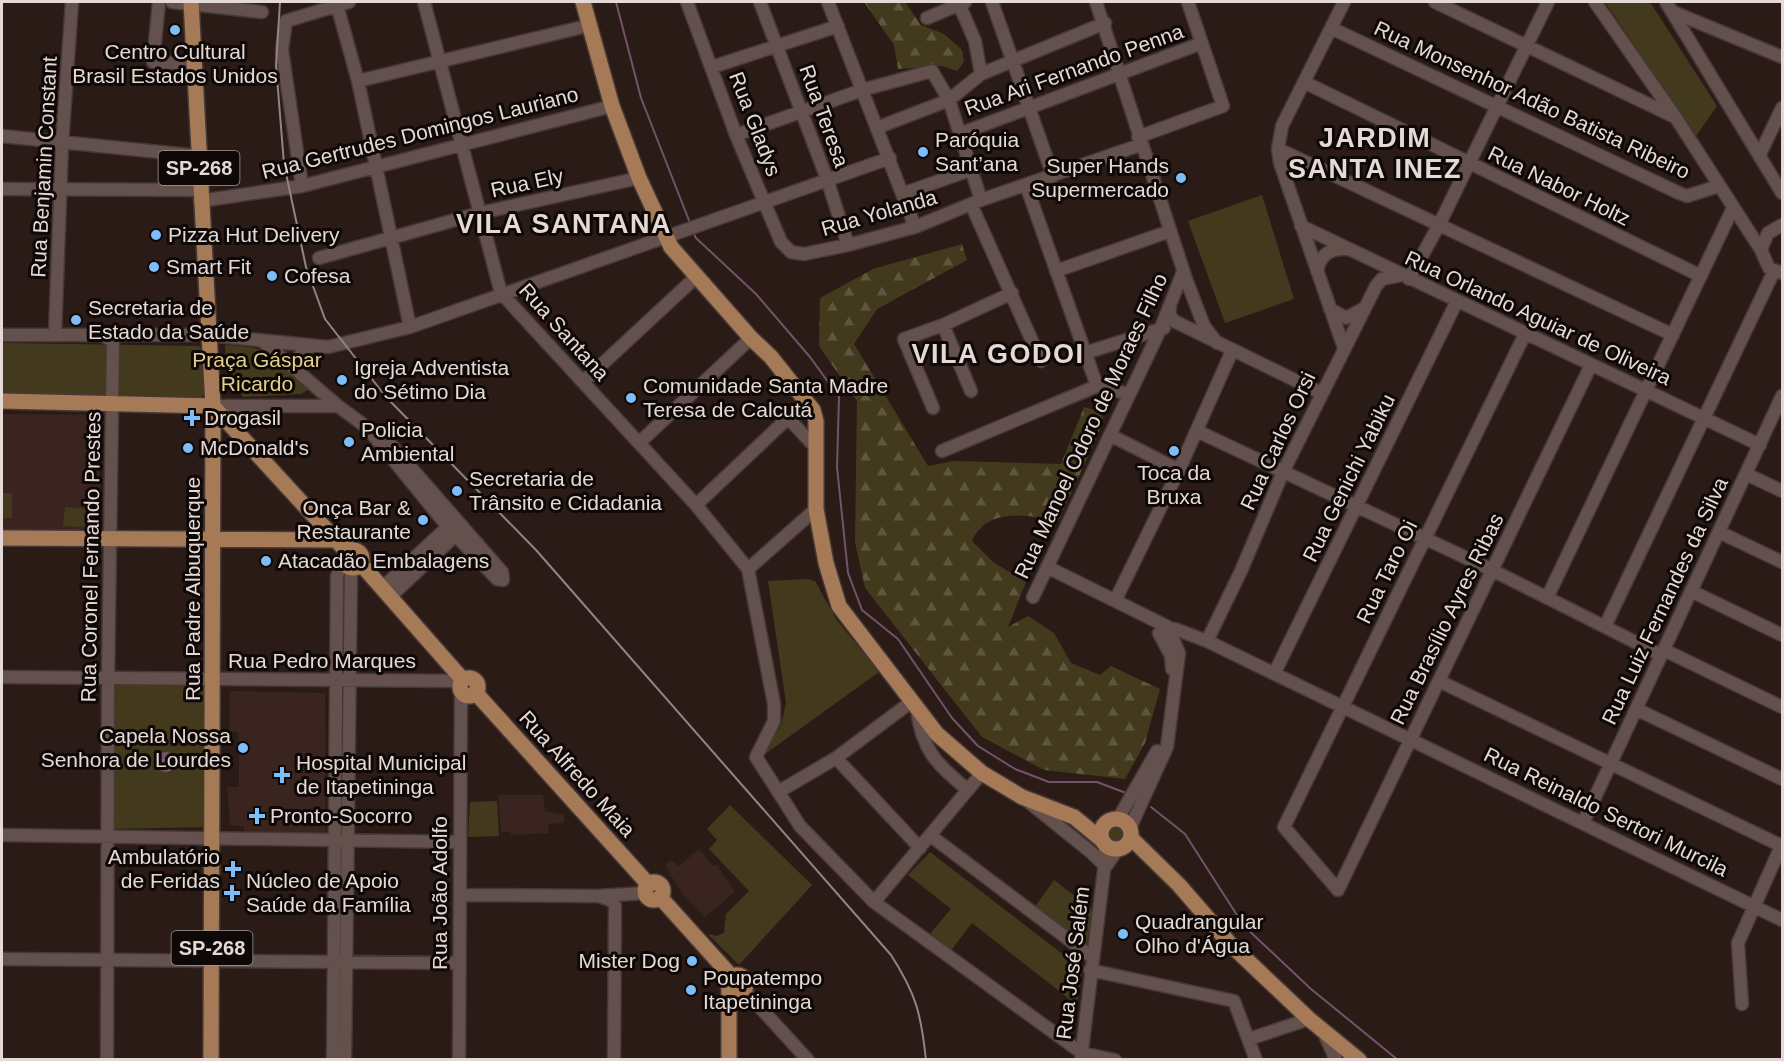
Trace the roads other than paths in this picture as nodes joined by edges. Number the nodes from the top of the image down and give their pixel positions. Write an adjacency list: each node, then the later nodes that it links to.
1 (72, 2): 52 (street, Rua Benjamin Constant)
2 (159, 2): 32 (street)
3 (172, 2): 16 (street)
4 (424, 2): 31 (street, Rua Santana)
5 (583, 2): 23 (main road)
6 (687, 2): 33 (street, Rua Gladys)
7 (760, 2): 27 (street, Rua Teresa)
8 (828, 2): 24 (street)
9 (992, 2): 30 (street)
10 (1096, 2): 22 (street)
11 (1188, 2): 26 (street)
12 (1344, 2): 25 (street)
13 (1435, 2): 28 (street)
14 (1548, 2): 28 (street)
15 (1595, 2): 45 (street)
16 (191, 3): 20 (street); 32 (main road, SP-268)
17 (343, 3): 36 (street); 64 (street)
18 (963, 3): 21 (street); 34 (street)
19 (1670, 7): 29 (street); 54 (street)
20 (262, 12)
21 (927, 18)
22 (1105, 22): 30 (street); 35 (street)
23 (591, 26): 31 (street); 40 (main road)
24 (838, 26): 27 (street); 38 (street)
25 (1331, 28): 37 (street); 41 (street, Rua Monsenhor Adão Batista Ribeiro)
26 (1202, 43): 35 (street, Rua Ari Fernando Penna); 50 (street, Rua Yolanda)
27 (777, 44): 33 (street); 44 (street, Rua Teresa)
28 (1527, 47): 41 (street); 45 (street)
29 (1782, 57)
30 (1014, 59): 34 (street); 42 (street)
31 (440, 60): 36 (street); 51 (street, Rua Santana)
32 (195, 64): 55 (main road, SP-268)
33 (712, 67): 48 (street, Rua Gladys)
34 (981, 74): 39 (street)
35 (1120, 76): 42 (street, Rua Ari Fernando Penna); 50 (street)
36 (358, 81): 58 (street)
37 (1304, 82): 53 (street); 57 (street, Rua Nabor Holtz)
38 (862, 90): 39 (street); 44 (street); 46 (street)
39 (949, 100): 46 (street); 47 (street)
40 (612, 106): 51 (street, Rua Gertrudes Domingos Lauriano); 61 (main road)
41 (1497, 107): 57 (street); 65 (street, Rua Monsenhor Adão Batista Ribeiro)
42 (1030, 108): 47 (street, Rua Ari Fernando Penna); 60 (street)
43 (1782, 108): 54 (street)
44 (803, 112): 48 (street); 62 (street, Rua Teresa)
45 (1676, 118): 65 (street)
46 (879, 127): 56 (street)
47 (959, 134): 59 (street)
48 (736, 135): 71 (street, Rua Gladys)
49 (2, 136): 52 (street)
50 (1139, 141): 60 (street, Rua Yolanda); 79 (street)
51 (460, 143): 58 (street, Rua Gertrudes Domingos Lauriano); 74 (street, Rua Santana)
52 (63, 144): 55 (street); 67 (street, Rua Benjamin Constant)
53 (1278, 148): 75 (street); 77 (street)
54 (1760, 154): 68 (street)
55 (199, 156): 70 (main road, SP-268)
56 (890, 158): 62 (street); 69 (street)
57 (1469, 164): 75 (street); 90 (street, Rua Nabor Holtz)
58 (376, 165): 64 (street, Rua Gertrudes Domingos Lauriano); 81 (street)
59 (970, 170): 69 (street); 72 (street)
60 (1053, 176): 63 (street, Rua Yolanda)
61 (639, 178): 74 (street, Rua Ely); 80 (main road)
62 (827, 179): 71 (street); 82 (street, Rua Teresa)
63 (1026, 185): 72 (street, Rua Yolanda); 87 (street)
64 (302, 186): 70 (street, Rua Gertrudes Domingos Lauriano)
65 (1719, 186): 73 (street)
66 (2, 189): 67 (street, Rua Gertrudes Domingos Lauriano)
67 (62, 190): 70 (street, Rua Gertrudes Domingos Lauriano); 110 (street, Rua Benjamin Constant)
68 (1782, 193)
69 (902, 194): 78 (street)
70 (200, 195): 111 (main road, SP-268)
71 (764, 201): 80 (street); 85 (street, Rua Gladys)
72 (976, 202): 78 (street, Rua Yolanda); 97 (street)
73 (1733, 208): 83 (street); 90 (street)
74 (480, 213): 81 (street, Rua Ely); 96 (street, Rua Santana)
75 (1440, 225): 92 (street); 108 (street)
76 (1782, 225): 83 (street)
77 (1301, 226): 84 (street, Rua Orlando Aguiar de Oliveira); 88 (street)
78 (915, 227): 82 (street, Rua Yolanda)
79 (1170, 231): 87 (street); 93 (street)
80 (668, 237): 91 (main road); 96 (street)
81 (391, 238): 86 (street, Rua Ely); 104 (street)
82 (848, 245): 85 (street, Rua Yolanda)
83 (1761, 250): 89 (street)
84 (1356, 252): 88 (street); 92 (street, Rua Orlando Aguiar de Oliveira); 95 (street)
85 (797, 253)
86 (319, 258)
87 (1056, 271): 119 (street)
88 (1317, 271): 100 (street)
89 (1778, 272): 94 (street); 139 (street)
90 (1701, 276): 108 (street)
91 (696, 277): 112 (main road); 123 (street)
92 (1405, 277): 95 (street, Rua Carlos Orsi); 98 (street, Rua Orlando Aguiar de Oliveira)
93 (1184, 281): 101 (street); 102 (street, Rua Manoel Odoro de Moraes Filho)
94 (1782, 284)
95 (1373, 292): 99 (street, Rua Carlos Orsi)
96 (501, 293): 104 (street); 123 (street, Rua Santana)
97 (1012, 293): 103 (street); 120 (street)
98 (1458, 302): 107 (street, Rua Orlando Aguiar de Oliveira); 152 (street, Rua Genichi Yabiku)
99 (1365, 307): 100 (street); 117 (street, Rua Carlos Orsi)
100 (1330, 309): 117 (street)
101 (1198, 311): 105 (street); 115 (street)
102 (1168, 312): 105 (street); 106 (street, Rua Manoel Odoro de Moraes Filho)
103 (943, 325): 126 (street); 137 (street)
104 (410, 327): 116 (street)
105 (1183, 327): 106 (street); 115 (street)
106 (1160, 330): 119 (street); 129 (street, Rua Manoel Odoro de Moraes Filho)
107 (1525, 334): 121 (street, Rua Orlando Aguiar de Oliveira); 157 (street, Rua Taro Oi)
108 (1673, 334): 127 (street)
109 (2, 335): 110 (street)
110 (55, 335): 113 (street)
111 (206, 335): 113 (street); 114 (street); 134 (main road, SP-268)
112 (751, 338): 131 (main road); 143 (street)
113 (108, 339): 133 (street, Rua Coronel Fernando Prestes)
114 (261, 340): 116 (street); 122 (street)
115 (1217, 343): 118 (street)
116 (311, 346): 122 (street)
117 (1344, 348): 128 (street, Rua Carlos Orsi)
118 (1232, 351): 128 (street); 141 (street)
119 (1085, 353): 125 (street)
120 (1041, 361)
121 (1591, 365): 127 (street, Rua Orlando Aguiar de Oliveira); 163 (street, Rua Brasílio Ayres Ribas)
122 (299, 372): 124 (street)
123 (583, 382): 143 (street, Rua Santana)
124 (314, 385): 135 (street); 136 (street)
125 (1098, 386): 129 (street); 146 (street)
126 (971, 391)
127 (1646, 391): 139 (street, Rua Orlando Aguiar de Oliveira); 167 (street)
128 (1321, 393): 148 (street, Rua Carlos Orsi)
129 (1129, 394): 142 (street, Rua Manoel Odoro de Moraes Filho)
130 (1782, 396): 140 (street, Rua Luiz Fernandes da Silva)
131 (807, 400): 138 (street); 145 (main road)
132 (2, 401): 133 (main road)
133 (113, 401): 134 (main road); 158 (street, Rua Coronel Fernando Prestes)
134 (213, 406): 136 (street); 156 (main road, Rua Padre Albuquerque / SP-268); 159 (main road, Rua Alfredo Maia)
135 (338, 406): 136 (street); 165 (street)
136 (300, 408)
137 (933, 408)
138 (788, 418): 145 (street); 151 (street)
139 (1704, 419): 144 (street, Rua Orlando Aguiar de Oliveira); 169 (street)
140 (1778, 419): 144 (street, Rua Luiz Fernandes da Silva)
141 (1197, 431): 147 (street); 148 (street)
142 (1110, 435): 147 (street); 161 (street, Rua Manoel Odoro de Moraes Filho)
143 (639, 443): 151 (street, Rua Santana)
144 (1760, 445): 149 (street, Rua Luiz Fernandes da Silva)
145 (816, 448): 153 (main road)
146 (942, 450)
147 (1179, 470): 168 (street)
148 (1283, 472): 152 (street); 171 (street, Rua Carlos Orsi)
149 (1746, 474): 150 (street); 154 (street, Rua Luiz Fernandes da Silva)
150 (1782, 491)
151 (696, 505): 162 (street, Rua Santana)
152 (1357, 506): 157 (street); 174 (street, Rua Genichi Yabiku)
153 (816, 509): 162 (street); 183 (main road)
154 (1719, 532): 160 (street); 164 (street, Rua Luiz Fernandes da Silva)
155 (2, 538): 158 (main road)
156 (214, 538): 158 (main road); 159 (main road); 177 (main road, Rua Padre Albuquerque / SP-268)
157 (1425, 538): 163 (street); 182 (street, Rua Taro Oi)
158 (112, 539): 176 (street, Rua Coronel Fernando Prestes)
159 (349, 553): 165 (main road, Rua Alfredo Maia); 178 (street); 179 (street)
160 (1782, 562)
161 (1047, 567): 166 (street, Rua Manoel Odoro de Moraes Filho); 168 (street)
162 (748, 569): 192 (street)
163 (1492, 570): 167 (street); 180 (street, Rua Brasílio Ayres Ribas)
164 (1691, 591): 170 (street); 173 (street, Rua Luiz Fernandes da Silva)
165 (386, 592): 181 (main road, Rua Alfredo Maia)
166 (1034, 597)
167 (1547, 598): 173 (street)
168 (1116, 599): 172 (street)
169 (1608, 620)
170 (1782, 635)
171 (1207, 641): 172 (street); 172 (street, Rua Reinaldo Sertori Murcila); 174 (street, Rua Reinaldo Sertori Murcila)
172 (1171, 644): 199 (street)
173 (1663, 652): 184 (street); 185 (street, Rua Luiz Fernandes da Silva)
174 (1275, 672): 182 (street, Rua Reinaldo Sertori Murcila)
175 (2, 677): 176 (street, Rua Pedro Marques)
176 (108, 678): 177 (street, Rua Pedro Marques); 197 (street, Rua Coronel Fernando Prestes)
177 (214, 680): 178 (street, Rua Pedro Marques); 195 (main road, Rua Padre Albuquerque / SP-268)
178 (336, 680): 179 (street, Rua Pedro Marques); 200 (street)
179 (350, 680): 181 (street, Rua Pedro Marques); 201 (street)
180 (1439, 681): 186 (street, Rua Brasílio Ayres Ribas); 188 (street)
181 (465, 686): 202 (street, Rua João Adolfo); 207 (main road, Rua Alfredo Maia)
182 (1343, 705): 186 (street, Rua Reinaldo Sertori Murcila); 206 (street, Rua Taro Oi)
183 (914, 706): 187 (street); 189 (main road); 191 (street)
184 (1782, 707)
185 (1636, 709): 188 (street, Rua Luiz Fernandes da Silva); 190 (street)
186 (1412, 740): 194 (street, Rua Reinaldo Sertori Murcila); 206 (street, Rua Brasílio Ayres Ribas)
187 (836, 758): 192 (street); 204 (street)
188 (1611, 764): 194 (street, Rua Luiz Fernandes da Silva); 203 (street)
189 (982, 773): 191 (street); 193 (main road)
190 (1782, 779)
191 (968, 790): 198 (street)
192 (778, 792): 210 (street)
193 (1020, 795): 199 (main road); 205 (street)
194 (1583, 823): 211 (street, Rua Reinaldo Sertori Murcila)
195 (212, 831): 197 (street); 200 (street); 217 (main road, Rua Padre Albuquerque / SP-268)
196 (2, 835): 197 (street)
197 (109, 836): 216 (street, Rua Coronel Fernando Prestes)
198 (931, 836): 204 (street); 214 (street)
199 (1117, 836): 205 (street); 225 (main road)
200 (334, 840): 201 (street); 219 (street)
201 (348, 840): 202 (street); 220 (street)
202 (460, 842): 208 (street, Rua João Adolfo)
203 (1782, 845): 211 (street)
204 (920, 848): 210 (street)
205 (1104, 868): 214 (street, Rua José Salém)
206 (1338, 890)
207 (646, 892): 209 (street); 212 (street); 222 (main road, Rua Alfredo Maia)
208 (460, 895): 209 (street); 218 (street, Rua João Adolfo)
209 (598, 896): 212 (street)
210 (874, 902): 228 (street)
211 (1753, 905): 213 (street, Rua Reinaldo Sertori Murcila); 224 (street)
212 (615, 913): 234 (street)
213 (1782, 920)
214 (1092, 957): 221 (street, Rua José Salém)
215 (2, 958): 216 (street)
216 (108, 961): 217 (street); 229 (street, Rua Coronel Fernando Prestes)
217 (212, 963): 219 (street); 230 (main road, Rua Padre Albuquerque / SP-268)
218 (459, 963): 220 (street); 233 (street, Rua João Adolfo)
219 (333, 964): 220 (street); 231 (street)
220 (346, 964): 232 (street)
221 (1090, 970): 227 (street); 228 (street, Rua José Salém)
222 (730, 981): 223 (main road, Rua Alfredo Maia); 235 (main road)
223 (744, 990): 236 (street)
224 (1742, 1004)
225 (1309, 1019): 226 (main road); 227 (street)
226 (1324, 1031): 239 (street); 240 (main road)
227 (1249, 1039): 238 (street)
228 (1081, 1056): 237 (street)
229 (107, 1059)
230 (212, 1059)
231 (333, 1059)
232 (345, 1059)
233 (459, 1059)
234 (614, 1059)
235 (729, 1059)
236 (808, 1059)
237 (1115, 1059)
238 (1256, 1059)
239 (1336, 1059)
240 (1359, 1059)

